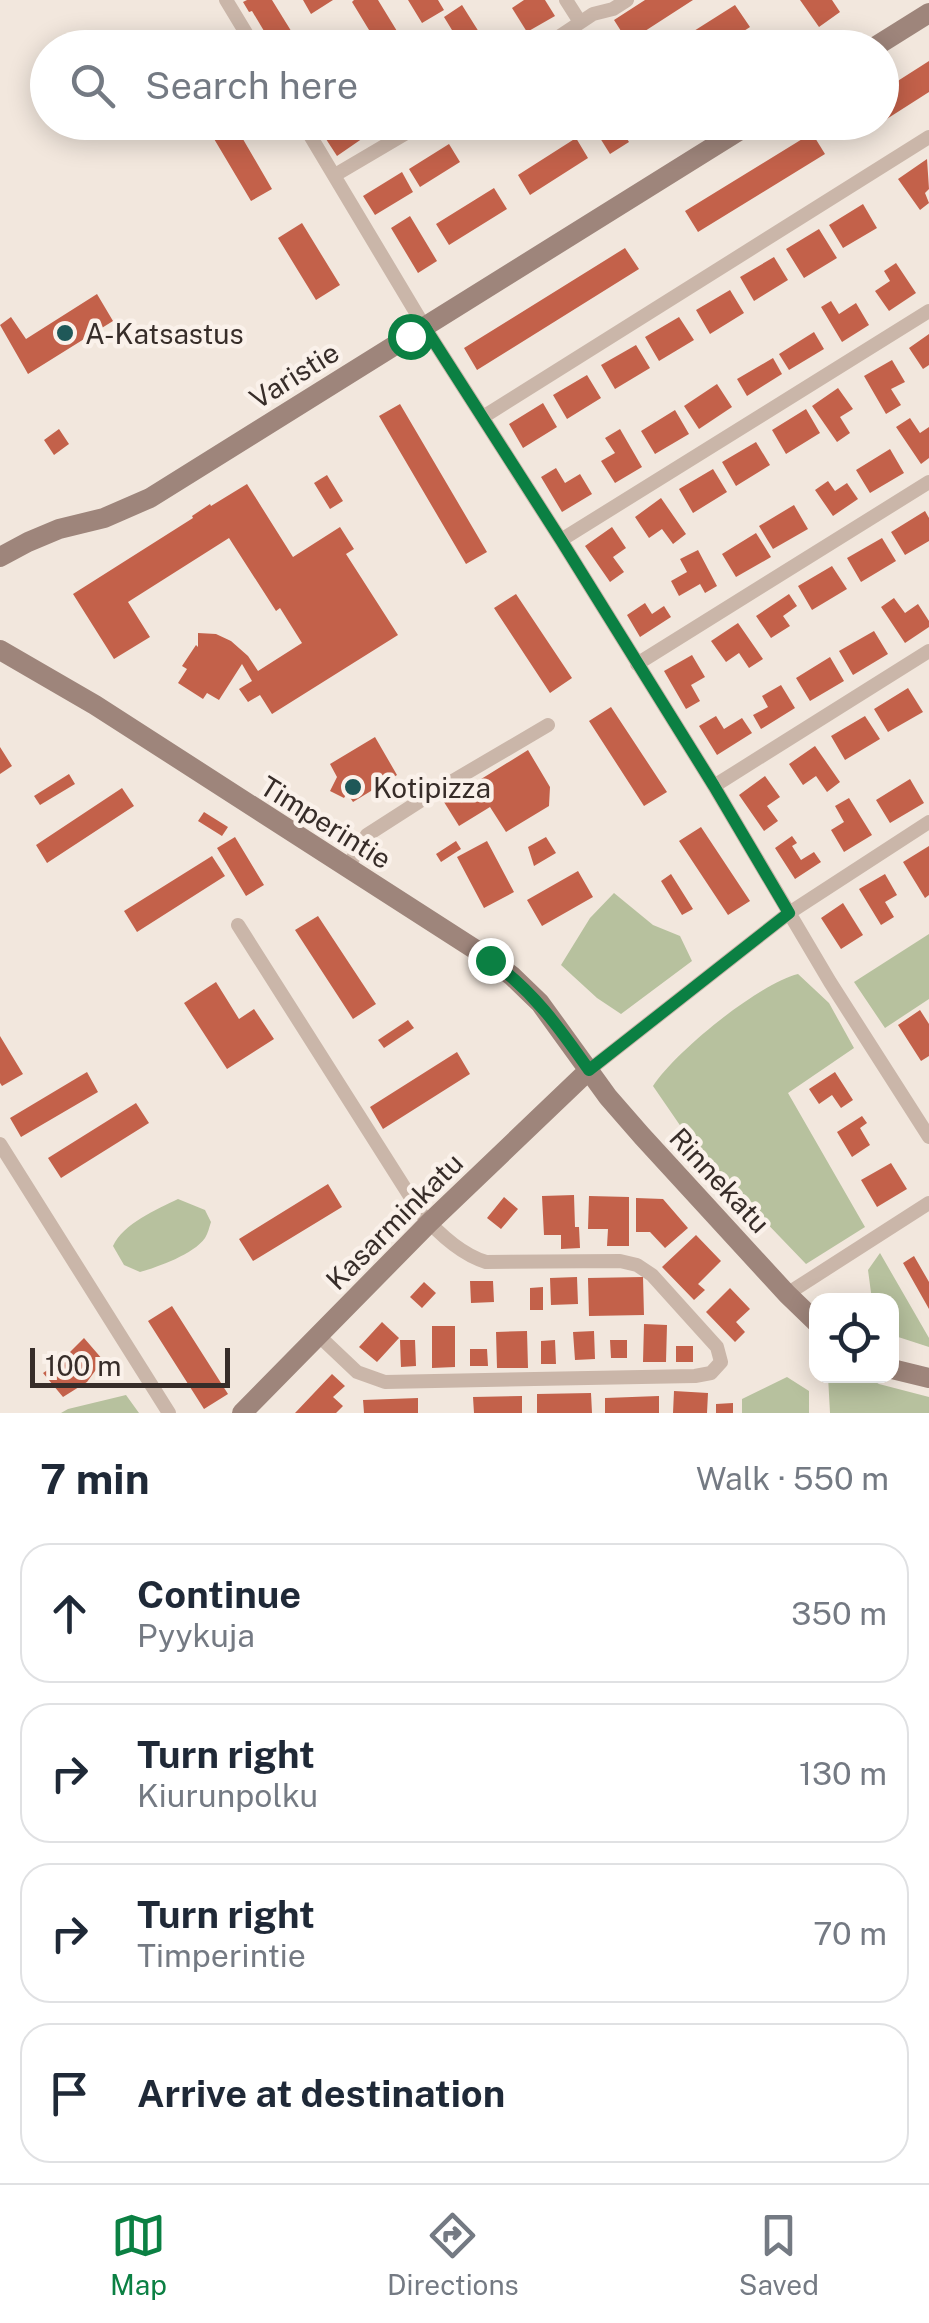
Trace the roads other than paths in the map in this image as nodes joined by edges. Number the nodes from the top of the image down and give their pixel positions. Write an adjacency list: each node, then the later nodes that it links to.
1 (226, 0): 6 (street)
2 (566, 0): 5 (street)
3 (627, 0): 5 (street)
4 (929, 13): 8 (street)
5 (580, 22): 7 (street)
6 (244, 30)
7 (568, 30)
8 (899, 32)
9 (929, 137): 16 (street)
10 (313, 140): 13 (street)
11 (395, 140): 13 (street)
12 (724, 140): 15 (street, Varistie)
13 (335, 176): 15 (street)
14 (929, 311): 18 (street)
15 (424, 326): 16 (street); 19 (street, Varistie)
16 (483, 417): 18 (street)
17 (929, 482): 22 (street)
18 (561, 540): 22 (street)
19 (2, 559)
20 (2, 649): 26 (street, Timperintie)
21 (929, 652): 24 (street)
22 (637, 664): 24 (street)
23 (548, 725): 26 (street)
24 (714, 786): 27 (street)
25 (929, 822): 27 (street)
26 (347, 868): 29 (street, Timperintie)
27 (789, 913): 29 (street); 30 (street)
28 (238, 925): 33 (street)
29 (589, 1070): 33 (street, Kasarminkatu); 34 (street, Rinnekatu)
30 (929, 1137)
31 (0, 1144): 39 (street)
32 (929, 1203): 34 (street)
33 (429, 1223): 36 (street, Kasarminkatu); 36 (street)
34 (788, 1294): 35 (street, Rinnekatu)
35 (809, 1315)
36 (320, 1336): 40 (street, Kasarminkatu)
37 (899, 1370): 38 (street)
38 (929, 1378)
39 (169, 1413)
40 (242, 1413)

